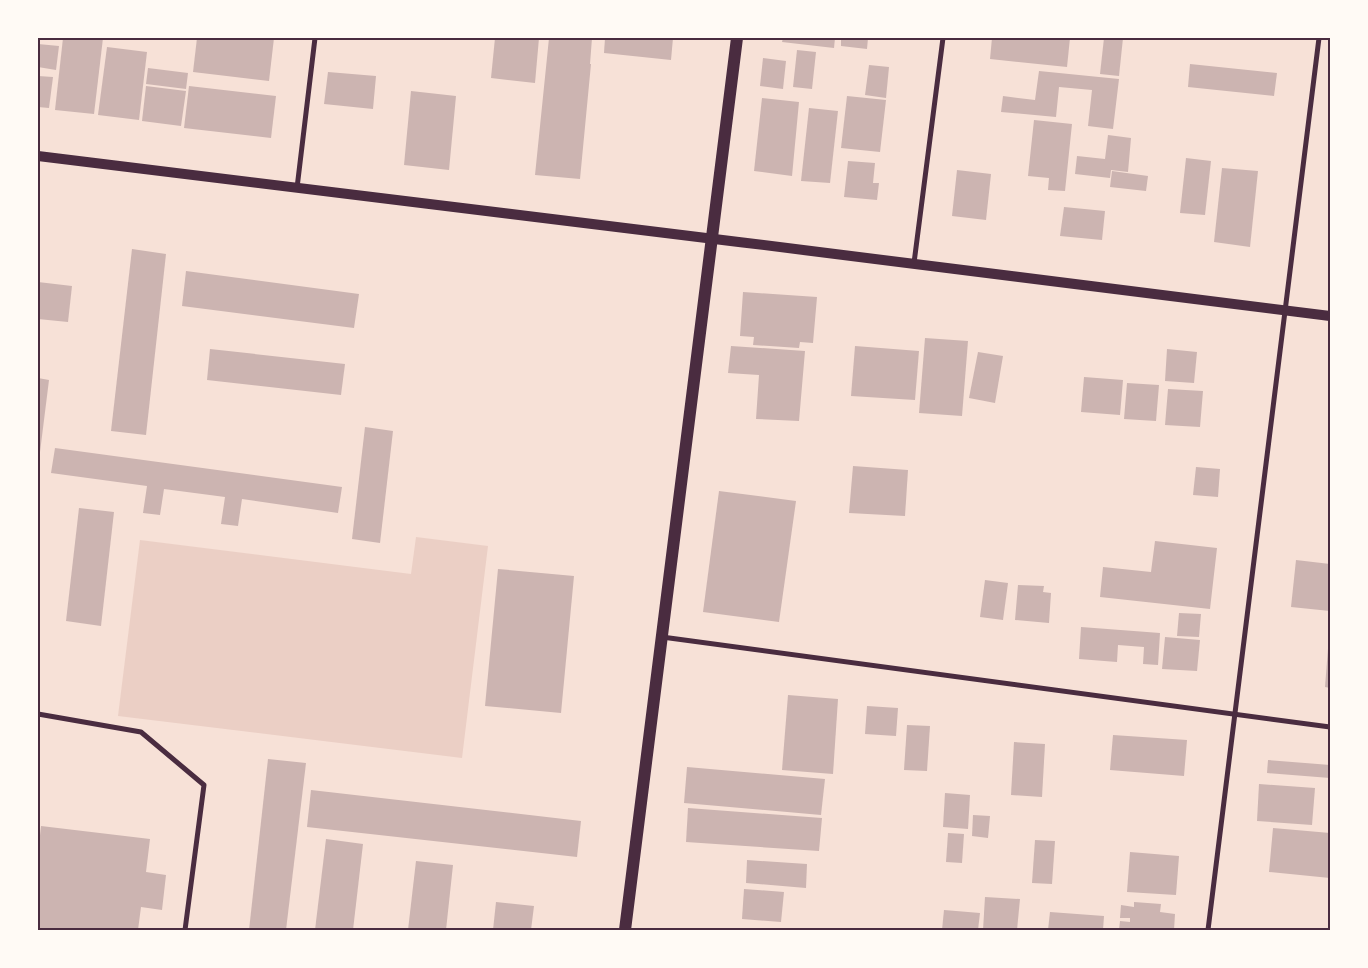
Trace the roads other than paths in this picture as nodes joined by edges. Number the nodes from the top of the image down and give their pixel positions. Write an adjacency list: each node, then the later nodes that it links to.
1 (315, 38): 6 (street)
2 (737, 38): 7 (main road)
3 (943, 38): 8 (street)
4 (1318, 38): 9 (street)
5 (38, 156): 6 (main road)
6 (296, 188): 7 (main road)
7 (712, 240): 8 (main road); 11 (main road)
8 (914, 263): 9 (main road)
9 (1285, 310): 10 (main road); 13 (street)
10 (1330, 316)
11 (662, 637): 13 (street); 16 (main road)
12 (38, 714): 15 (street)
13 (1234, 714): 14 (street); 17 (street)
14 (1330, 727)
15 (185, 930)
16 (625, 930)
17 (1208, 930)

